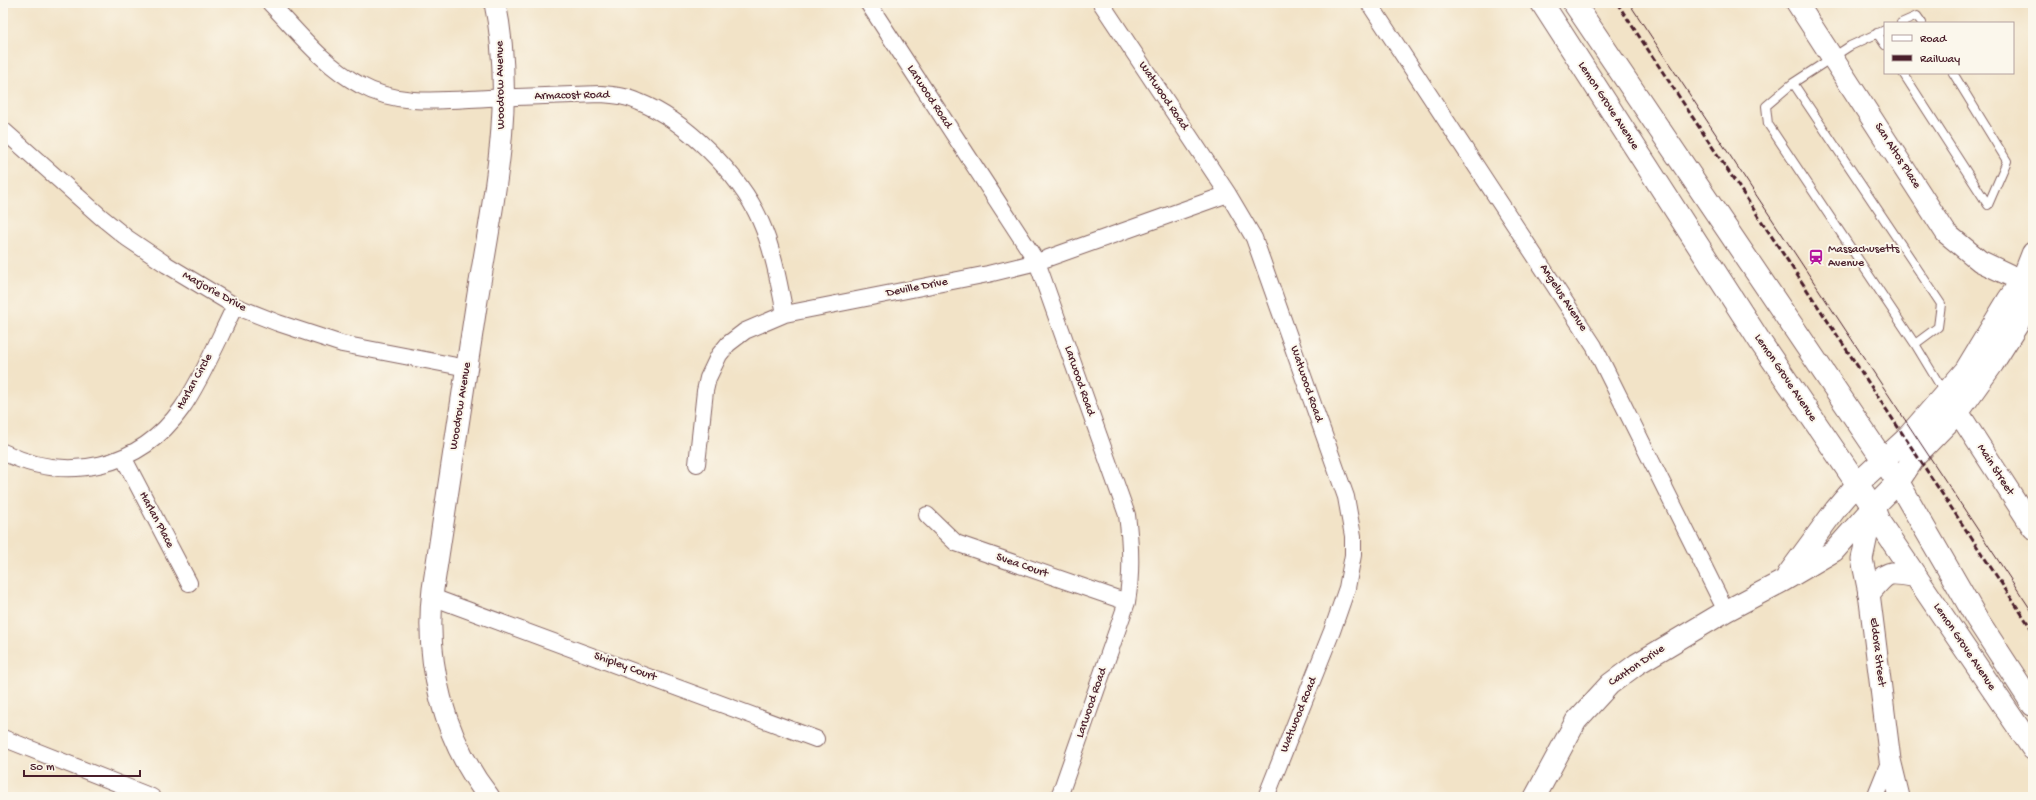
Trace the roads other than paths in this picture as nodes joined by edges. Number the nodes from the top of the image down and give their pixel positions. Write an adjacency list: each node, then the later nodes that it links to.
1 (270, 3): 17 (street, Armacost Road)
2 (495, 3): 17 (street, Woodrow Avenue)
3 (868, 3): 21 (street, Larwood Road)
4 (1101, 3): 19 (street, Watwood Road)
5 (1369, 3): 44 (street, Angelus Avenue)
6 (1542, 3): 34 (main road, Lemon Grove Avenue)
7 (1574, 3): 31 (main road)
8 (1797, 3): 13 (street, San Altos Place)
9 (1903, 22): 10 (lane)
10 (1921, 22)
11 (1881, 32): 12 (lane); 13 (lane)
12 (1884, 42)
13 (1833, 58): 16 (lane); 22 (street, San Altos Place)
14 (1904, 74): 15 (lane)
15 (1953, 74)
16 (1793, 83): 25 (lane); 25 (lane)
17 (503, 98): 24 (street, Armacost Road); 26 (street, Woodrow Avenue)
18 (3, 130): 23 (street, Marjorie Drive)
19 (1228, 194): 21 (street, Deville Drive); 53 (street, Watwood Road)
20 (2033, 253): 22 (main road)
21 (1037, 262): 24 (street, Deville Drive); 43 (street, Larwood Road)
22 (2022, 281): 27 (main road); 28 (main road)
23 (235, 306): 26 (street, Marjorie Drive); 30 (street, Harlan Circle)
24 (785, 314): 32 (street, Deville Drive)
25 (1915, 344): 27 (lane)
26 (467, 368): 42 (street, Woodrow Avenue)
27 (1946, 395): 31 (main road)
28 (1958, 412): 33 (main road); 37 (street, Main Street)
29 (3, 452): 30 (street, Harlan Circle)
30 (123, 457): 40 (street, Harlan Place)
31 (1883, 459): 33 (main road); 34 (main road)
32 (697, 464)
33 (1898, 482): 35 (main road); 45 (main road)
34 (1857, 484): 35 (main road, Lemon Grove Avenue); 39 (street, Canton Drive)
35 (1873, 507): 38 (main road, Lemon Grove Avenue); 39 (street, Canton Drive); 41 (street, Eldora Street)
36 (927, 515): 43 (street, Svea Court)
37 (2033, 528)
38 (1916, 576): 41 (main road); 48 (main road, Lemon Grove Avenue)
39 (1783, 581): 44 (street, Canton Drive)
40 (189, 583)
41 (1869, 593): 49 (street, Eldora Street)
42 (432, 597): 47 (street, Shipley Court); 51 (street, Woodrow Avenue)
43 (1126, 602): 52 (street, Larwood Road)
44 (1726, 611): 54 (street, Canton Drive)
45 (2033, 705)
46 (3, 738): 50 (street)
47 (816, 739)
48 (2033, 749)
49 (1890, 760): 55 (street); 56 (street, Eldora Street)
50 (152, 797)
51 (490, 797)
52 (1059, 797)
53 (1266, 797)
54 (1535, 797)
55 (1875, 797)
56 (1899, 797)

